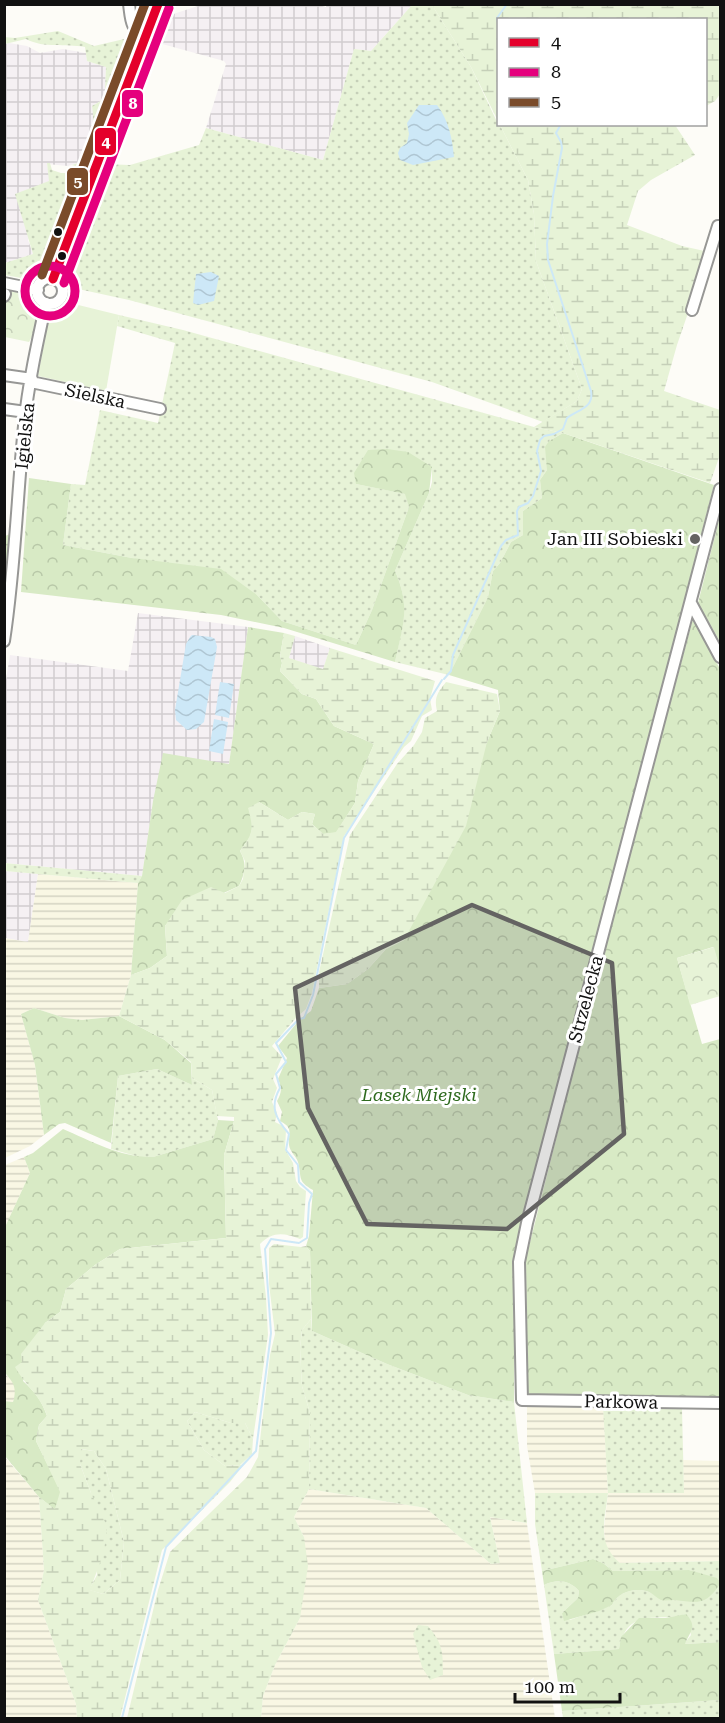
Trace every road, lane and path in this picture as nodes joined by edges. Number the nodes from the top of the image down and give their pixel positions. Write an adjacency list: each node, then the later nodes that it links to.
1 (129, 4): 3 (street)
2 (158, 4): 3 (street)
3 (146, 35): 5 (street)
4 (720, 226): 9 (street)
5 (53, 279): 7 (street); 8 (street)
6 (4, 283): 7 (street)
7 (38, 290): 8 (street)
8 (46, 303): 11 (street, Igielska)
9 (692, 310)
10 (4, 375): 11 (street, Sielska)
11 (31, 381): 13 (street, Sielska); 14 (street, Igielska)
12 (4, 409): 14 (street)
13 (160, 409)
14 (26, 412): 17 (street, Igielska)
15 (720, 489): 16 (street, Strzelecka)
16 (691, 603): 19 (street); 20 (street, Strzelecka)
17 (7, 607): 18 (street, Igielska)
18 (4, 641)
19 (720, 657)
20 (522, 1400): 21 (street, Parkowa)
21 (720, 1404)

